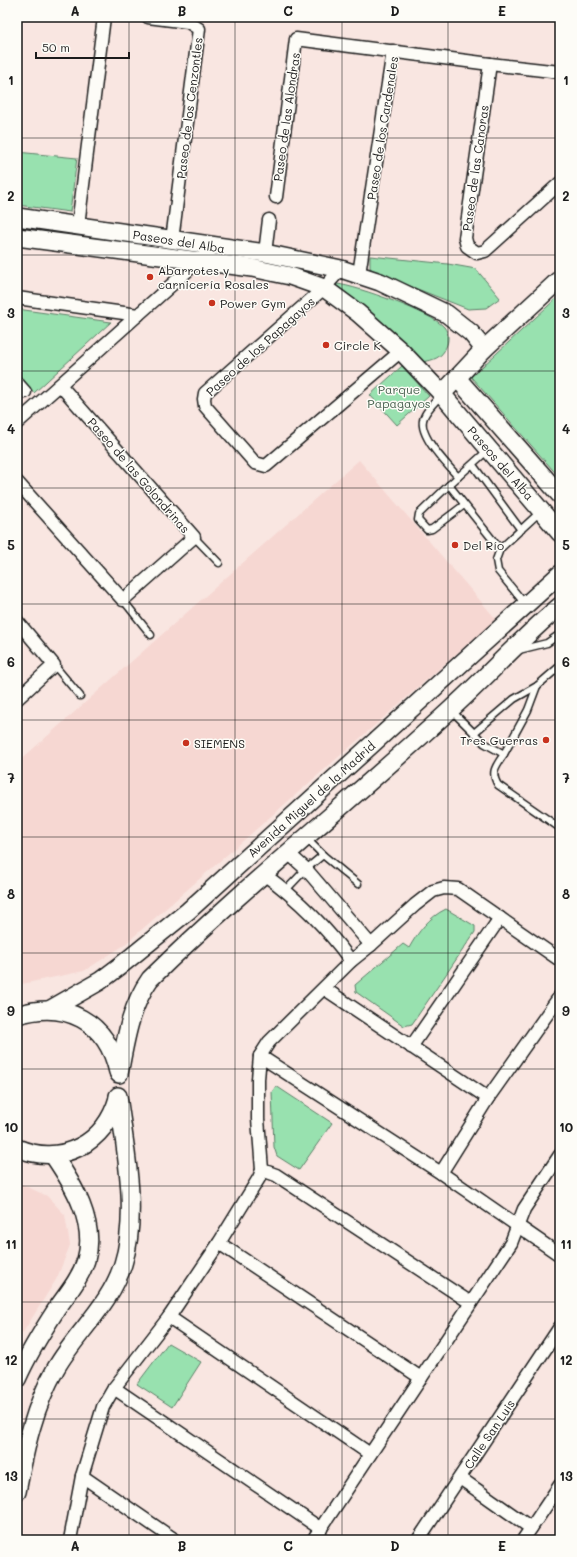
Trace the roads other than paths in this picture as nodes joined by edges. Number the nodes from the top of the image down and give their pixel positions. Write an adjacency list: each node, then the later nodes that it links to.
1 (104, 17): 10 (street)
2 (148, 17): 12 (street, Paseo de los Cenzontles)
3 (393, 52): 4 (street, Paseo de los Cardenales); 7 (street, Paseo de las Alondras); 17 (street, Paseo de los Cardenales)
4 (490, 64): 5 (street, Paseo de los Cardenales); 6 (street, Paseo de las Canoras)
5 (560, 72)
6 (560, 183)
7 (276, 197)
8 (17, 217): 10 (main road, Paseos del Alba)
9 (269, 220): 14 (street)
10 (78, 225): 12 (main road, Paseos del Alba)
11 (17, 237): 15 (main road, Paseos del Alba)
12 (172, 240): 13 (main road, Paseos del Alba)
13 (214, 246): 14 (main road, Paseos del Alba); 15 (street)
14 (266, 253): 16 (main road, Paseos del Alba)
15 (198, 261): 19 (main road, Paseos del Alba); 21 (street)
16 (341, 269): 17 (main road, Paseos del Alba); 19 (street)
17 (359, 274): 22 (main road, Paseos del Alba)
18 (560, 279): 22 (main road)
19 (324, 288): 23 (main road, Paseos del Alba); 23 (street, Paseo de los Papagayos)
20 (17, 298): 21 (street)
21 (138, 315): 25 (street)
22 (484, 349): 24 (main road)
23 (401, 352): 26 (main road, Paseos del Alba)
24 (457, 378): 26 (main road); 33 (main road, Paseos del Alba)
25 (60, 385): 27 (street); 38 (street, Paseo de las Golondrinas)
26 (442, 394): 28 (main road, Paseos del Alba); 30 (lane)
27 (17, 423)
28 (489, 449): 29 (lane); 35 (main road, Paseos del Alba)
29 (472, 465): 30 (lane); 36 (lane)
30 (458, 477): 32 (lane)
31 (17, 482): 42 (street)
32 (449, 485): 34 (lane); 34 (lane)
33 (560, 495)
34 (464, 505): 39 (lane)
35 (543, 510): 36 (lane); 37 (main road, Paseos del Alba)
36 (521, 530): 39 (lane)
37 (560, 533)
38 (194, 537): 40 (lane); 42 (street, Paseo de las Golondrinas)
39 (500, 549): 43 (lane)
40 (219, 563)
41 (560, 574): 43 (main road, Avenida Miguel de la Madrid)
42 (122, 600): 47 (lane)
43 (525, 604): 71 (main road, Avenida Miguel de la Madrid)
44 (560, 606): 48 (main road, Avenida Miguel de la Madrid)
45 (17, 621): 49 (street)
46 (560, 634): 48 (lane)
47 (151, 635)
48 (508, 652): 54 (main road, Avenida Miguel de la Madrid)
49 (54, 665): 52 (lane); 53 (street)
50 (560, 666): 51 (lane)
51 (537, 686): 55 (lane); 56 (lane)
52 (80, 696)
53 (17, 699)
54 (451, 710): 55 (lane); 58 (main road, Avenida Miguel de la Madrid)
55 (474, 733): 56 (lane)
56 (504, 754): 57 (lane)
57 (560, 828)
58 (306, 837): 59 (main road, Avenida Miguel de la Madrid); 60 (lane)
59 (288, 853): 61 (street); 62 (main road, Avenida Miguel de la Madrid)
60 (323, 855): 61 (lane); 63 (lane)
61 (306, 869): 64 (lane); 66 (street)
62 (265, 875): 64 (street); 75 (main road, Avenida Miguel de la Madrid)
63 (358, 884)
64 (286, 890): 68 (street)
65 (500, 918): 66 (street); 67 (street); 73 (street)
66 (371, 945): 68 (street)
67 (560, 960)
68 (351, 961): 69 (street)
69 (325, 988): 73 (street); 74 (street)
70 (560, 996): 77 (street)
71 (50, 1010): 72 (main road); 75 (main road)
72 (17, 1016)
73 (411, 1047): 77 (street)
74 (260, 1056): 81 (street); 82 (street)
75 (119, 1074): 76 (main road)
76 (118, 1096): 79 (main road); 96 (main road)
77 (488, 1098): 82 (street)
78 (17, 1148): 79 (main road)
79 (53, 1155): 90 (main road)
80 (560, 1155): 83 (street)
81 (262, 1170): 84 (street); 86 (street)
82 (441, 1173): 83 (street)
83 (517, 1227): 85 (street); 86 (street)
84 (219, 1243): 87 (street); 89 (street)
85 (560, 1255)
86 (471, 1303): 89 (street)
87 (169, 1317): 91 (street); 92 (street)
88 (560, 1327): 94 (street, Calle San Luis)
89 (421, 1378): 92 (street)
90 (17, 1379)
91 (114, 1388): 93 (street); 98 (street)
92 (370, 1454): 98 (street)
93 (82, 1476): 99 (street); 100 (street)
94 (460, 1478): 97 (street); 102 (street, Calle San Luis)
95 (560, 1485): 97 (street)
96 (17, 1492)
97 (531, 1528): 103 (street)
98 (321, 1529): 101 (street)
99 (70, 1540)
100 (174, 1540)
101 (313, 1540)
102 (418, 1540)
103 (523, 1540)

